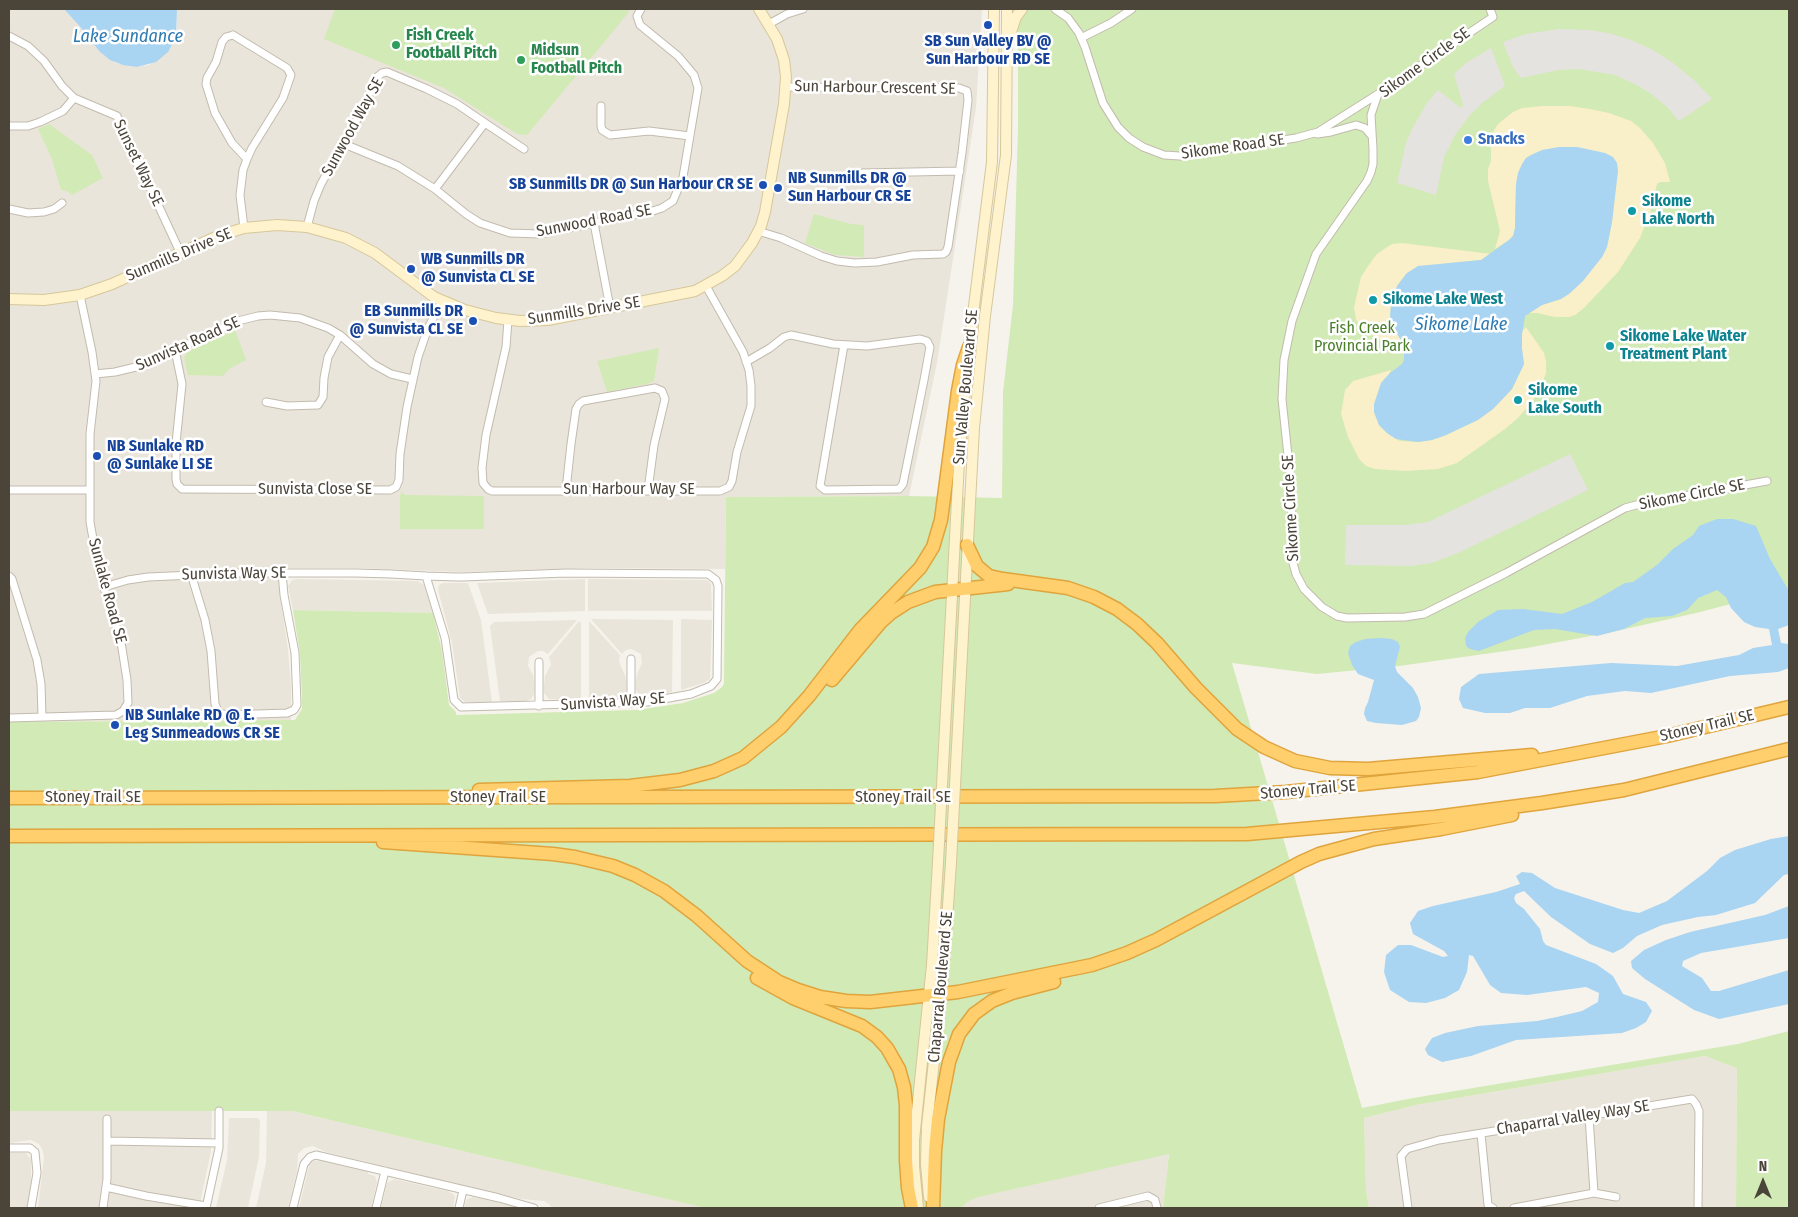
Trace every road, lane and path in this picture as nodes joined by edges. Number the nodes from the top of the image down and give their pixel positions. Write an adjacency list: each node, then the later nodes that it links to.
1 (641, 9): 21 (street, Sunwood Road SE)
2 (759, 9): 10 (main road, Sunmills Drive SE)
3 (803, 9): 10 (street)
4 (994, 9): 44 (main road, Sun Valley Boulevard SE)
5 (1007, 9): 13 (main road, Sun Valley Boulevard SE)
6 (1022, 9): 13 (main road)
7 (1055, 9): 12 (street, Sikome Road SE)
8 (1132, 9): 12 (street)
9 (1490, 9): 15 (street, Sikome Circle SE)
10 (769, 24): 14 (main road, Sunmills Drive SE)
11 (9, 36): 16 (street, Sunset Way SE)
12 (1082, 38): 20 (street, Sikome Road SE)
13 (1007, 48): 55 (main road, Sun Valley Boulevard SE)
14 (786, 87): 26 (street, Sun Harbour Crescent SE); 34 (main road, Sunmills Drive SE)
15 (1378, 94): 20 (street, Sikome Road SE); 22 (street, Sikome Circle SE)
16 (74, 98): 19 (street); 35 (street, Sunset Way SE)
17 (601, 106): 21 (street)
18 (485, 123): 23 (street, Sunwood Way SE); 24 (street); 28 (street)
19 (9, 126)
20 (1314, 134): 22 (street, Sikome Road SE)
21 (690, 136): 31 (street, Sunwood Road SE)
22 (1372, 139): 50 (street, Sikome Circle SE)
23 (344, 144): 28 (street, Sunwood Road SE); 32 (street, Sunwood Way SE)
24 (524, 149)
25 (247, 159): 25 (street); 33 (street)
26 (960, 171): 27 (street); 34 (street, Sun Harbour Crescent SE)
27 (863, 173)
28 (435, 189): 31 (street, Sunwood Road SE)
29 (62, 203): 30 (street)
30 (9, 209)
31 (594, 223): 40 (street)
32 (307, 227): 33 (main road, Sunmills Drive SE); 39 (main road, Sunmills Drive SE)
33 (244, 228): 35 (main road, Sunmills Drive SE)
34 (758, 231): 36 (main road, Sunmills Drive SE)
35 (180, 252): 37 (main road, Sunmills Drive SE)
36 (706, 286): 40 (main road, Sunmills Drive SE); 46 (street, Sun Harbour Way SE)
37 (80, 295): 38 (main road, Sunmills Drive SE); 47 (street, Sunlake Road SE)
38 (9, 299)
39 (442, 301): 41 (main road, Sunmills Drive SE); 48 (street, Sunvista Close SE)
40 (610, 308): 41 (main road, Sunmills Drive SE)
41 (508, 320): 53 (street, Sun Harbour Way SE)
42 (340, 335): 45 (street, Sunvista Road SE); 48 (street, Sunvista Road SE); 49 (street)
43 (844, 345): 43 (street); 46 (street)
44 (969, 347): 62 (main road, Sun Valley Boulevard SE); 72 (highway)
45 (175, 350): 47 (street, Sunvista Road SE); 48 (street, Sunvista Close SE)
46 (746, 362): 54 (street, Sun Harbour Way SE)
47 (96, 374): 52 (street, Sunlake Road SE)
48 (412, 379)
49 (266, 402)
50 (1766, 481)
51 (9, 490): 52 (street)
52 (89, 490): 61 (street, Sunlake Road SE)
53 (566, 490): 54 (street, Sun Harbour Way SE); 54 (street)
54 (648, 490)
55 (967, 545): 60 (highway); 62 (main road, Sun Valley Boulevard SE)
56 (282, 573): 57 (street, Sunvista Way SE); 57 (street); 59 (street, Sunvista Way SE)
57 (191, 574): 61 (street, Sunvista Way SE)
58 (9, 576): 69 (street)
59 (426, 576): 65 (street, Sunvista Way SE); 66 (street, Sunvista Way SE)
60 (1033, 583): 62 (highway); 70 (highway)
61 (104, 588): 69 (street, Sunlake Road SE)
62 (958, 589): 72 (highway); 73 (main road, Sun Valley Boulevard SE); 74 (main road, Sun Valley Boulevard SE)
63 (631, 659): 65 (street)
64 (539, 662): 66 (street)
65 (631, 703): 66 (street, Sunvista Way SE)
66 (539, 706)
67 (1789, 707): 70 (highway, Stoney Trail SE)
68 (9, 718): 69 (street, Sunlake Road SE)
69 (42, 718)
70 (1614, 746): 77 (highway, Stoney Trail SE)
71 (1789, 748): 75 (highway)
72 (748, 755): 77 (highway)
73 (943, 766): 82 (main road, Chaparral Boulevard SE, bridge)
74 (956, 766): 82 (main road, Chaparral Boulevard SE, bridge)
75 (1624, 790): 78 (highway); 81 (highway)
76 (9, 798): 77 (highway, Stoney Trail SE)
77 (227, 798)
78 (273, 834): 79 (highway); 80 (highway)
79 (9, 836)
80 (670, 895): 82 (highway); 102 (highway)
81 (1169, 934): 82 (highway); 104 (highway)
82 (935, 995): 103 (main road, Chaparral Boulevard SE); 104 (main road, Chaparral Boulevard SE)
83 (219, 1111): 88 (street)
84 (1589, 1116): 86 (street, Chaparral Valley Way SE); 93 (street); 110 (street, Chaparral Valley Way SE)
85 (107, 1119): 87 (street)
86 (1481, 1134): 107 (street, Chaparral Valley Way SE); 108 (street)
87 (107, 1141): 88 (street); 91 (street)
88 (219, 1143): 95 (street)
89 (9, 1148): 96 (street)
90 (385, 1171): 92 (street); 98 (street); 99 (street)
91 (106, 1187): 95 (street); 97 (street)
92 (463, 1190): 100 (street); 101 (street)
93 (1594, 1192): 94 (street); 109 (street)
94 (1616, 1197)
95 (206, 1207)
96 (31, 1208)
97 (103, 1208)
98 (293, 1208)
99 (376, 1208)
100 (459, 1208)
101 (534, 1208)
102 (912, 1208)
103 (918, 1208)
104 (932, 1208)
105 (1099, 1208): 106 (street)
106 (1157, 1208)
107 (1408, 1208)
108 (1493, 1208)
109 (1514, 1208)
110 (1698, 1208)

